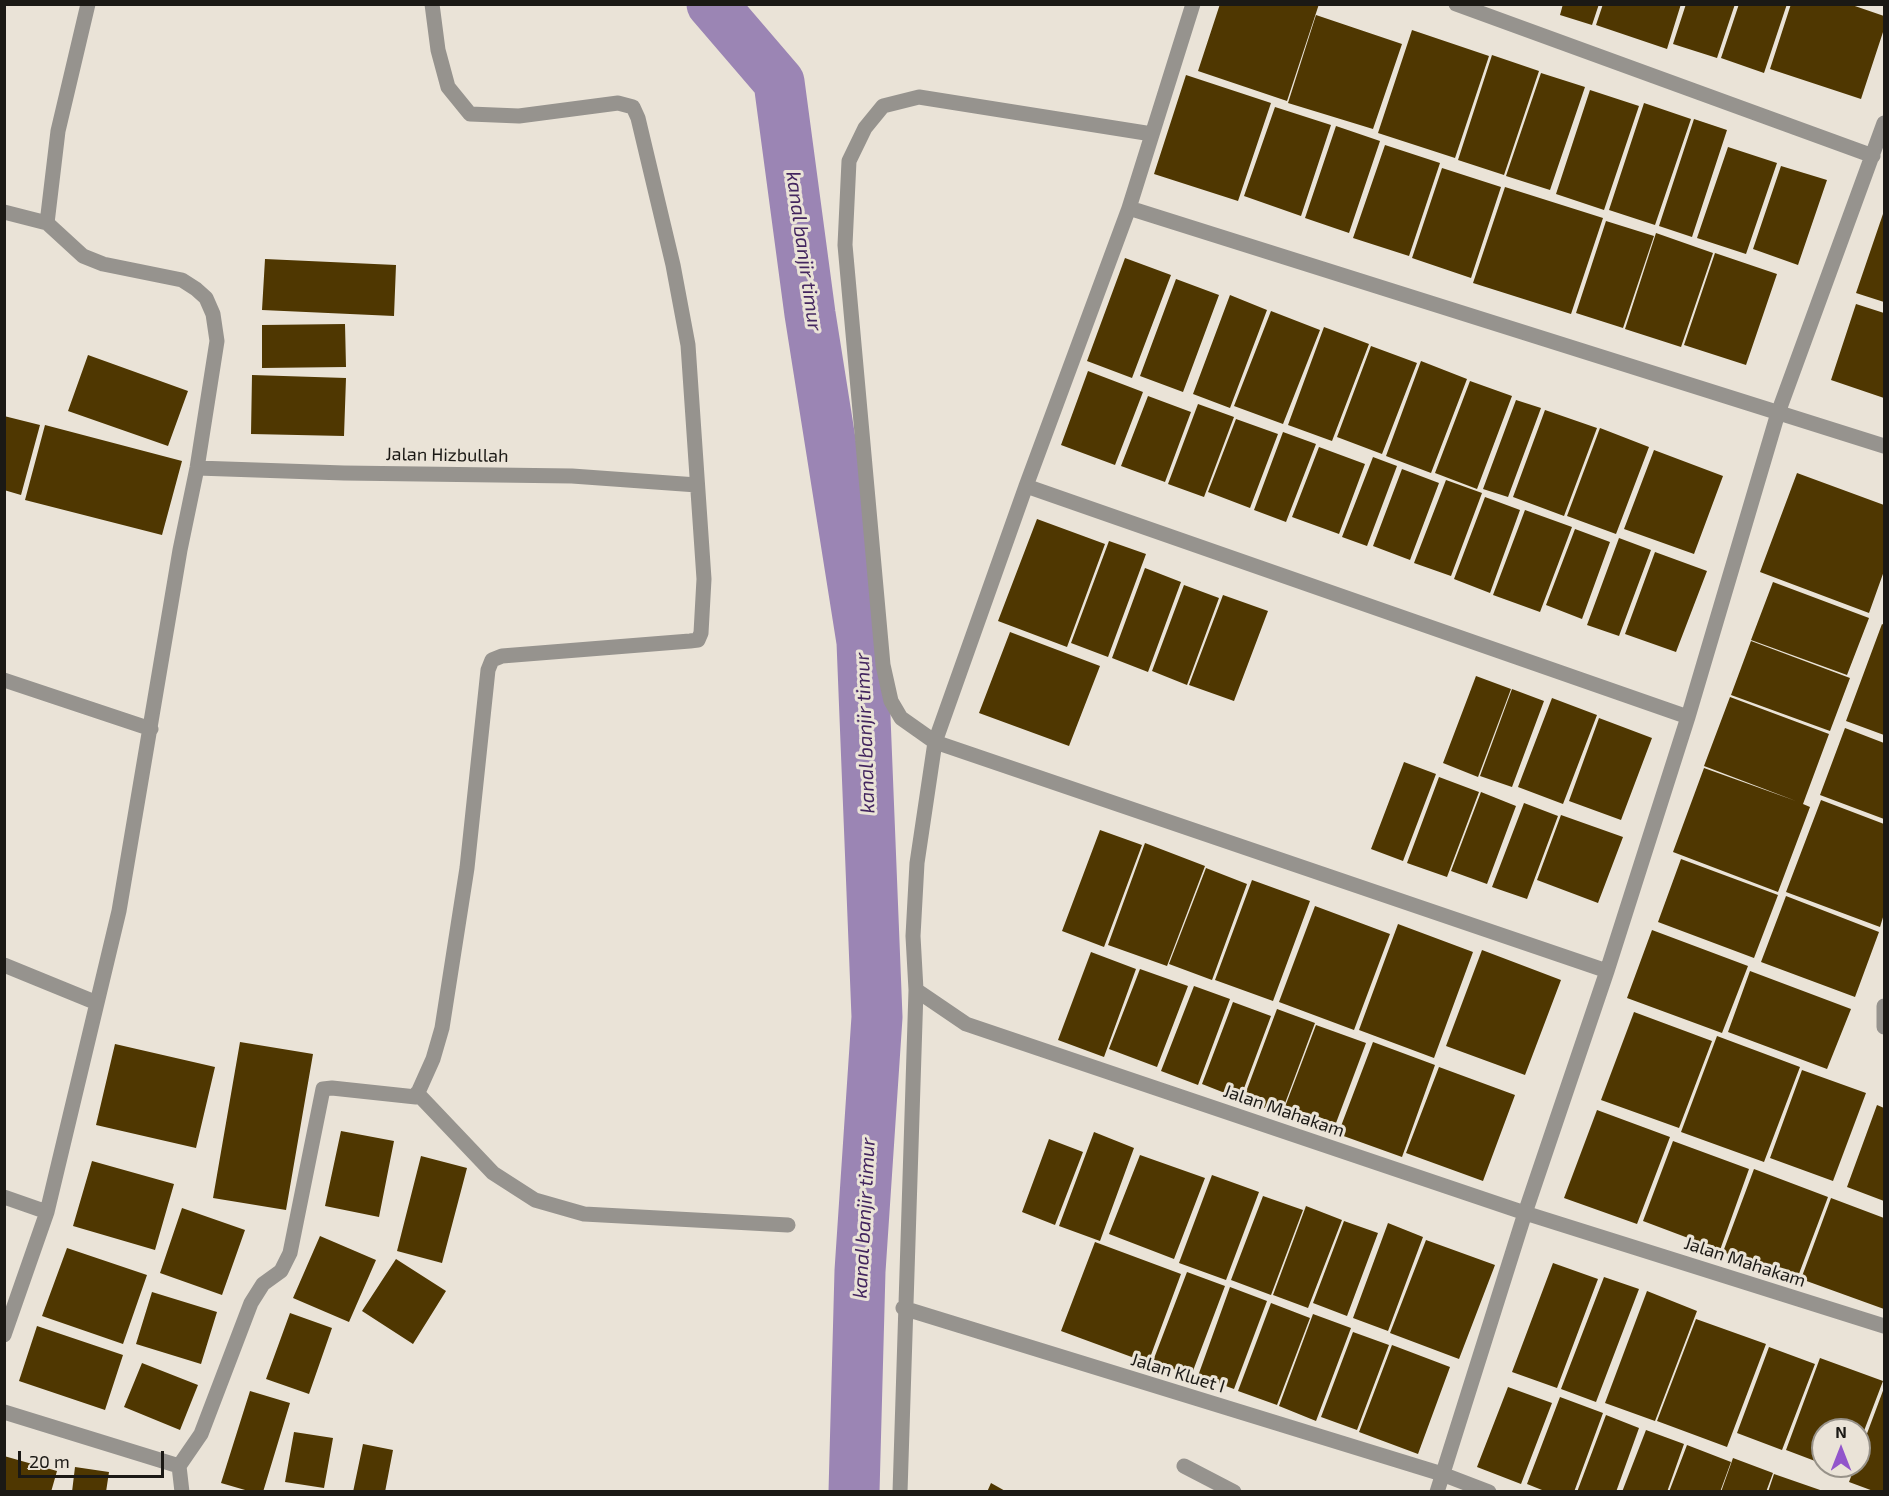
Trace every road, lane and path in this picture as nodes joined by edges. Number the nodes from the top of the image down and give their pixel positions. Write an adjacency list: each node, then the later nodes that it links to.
1 (88, 4): 10 (street)
2 (432, 4): 14 (street)
3 (1193, 4): 6 (street)
4 (1456, 4): 7 (street)
5 (1884, 123): 7 (street)
6 (1152, 134): 8 (street); 19 (street)
7 (1873, 156): 11 (street)
8 (1129, 208): 11 (street); 15 (street)
9 (4, 212): 10 (street)
10 (47, 223): 13 (street)
11 (1778, 413): 12 (street); 17 (street)
12 (1884, 446)
13 (197, 468): 14 (street, Jalan Hizbullah); 18 (street)
14 (697, 485): 26 (street)
15 (1026, 486): 17 (street); 19 (street)
16 (4, 680): 18 (street)
17 (1688, 717): 21 (street)
18 (151, 729): 23 (street)
19 (935, 742): 21 (street); 22 (street)
20 (4, 965): 23 (street)
21 (1607, 971): 29 (street)
22 (916, 990): 29 (street, Jalan Mahakam); 31 (street)
23 (97, 1003): 28 (street)
24 (1884, 1006): 25 (street)
25 (1884, 1027)
26 (417, 1093): 30 (street); 35 (street)
27 (4, 1197): 28 (street)
28 (47, 1212): 33 (street)
29 (1524, 1213): 32 (street, Jalan Mahakam); 37 (street)
30 (788, 1225)
31 (903, 1308): 37 (street, Jalan Kluet I); 39 (street)
32 (1884, 1326)
33 (4, 1335)
34 (4, 1412): 35 (street)
35 (179, 1466): 38 (street)
36 (1184, 1466): 40 (street)
37 (1442, 1474): 41 (street); 42 (street, Jalan Kluet I)
38 (182, 1491)
39 (900, 1491)
40 (1234, 1491)
41 (1437, 1491)
42 (1489, 1491)

